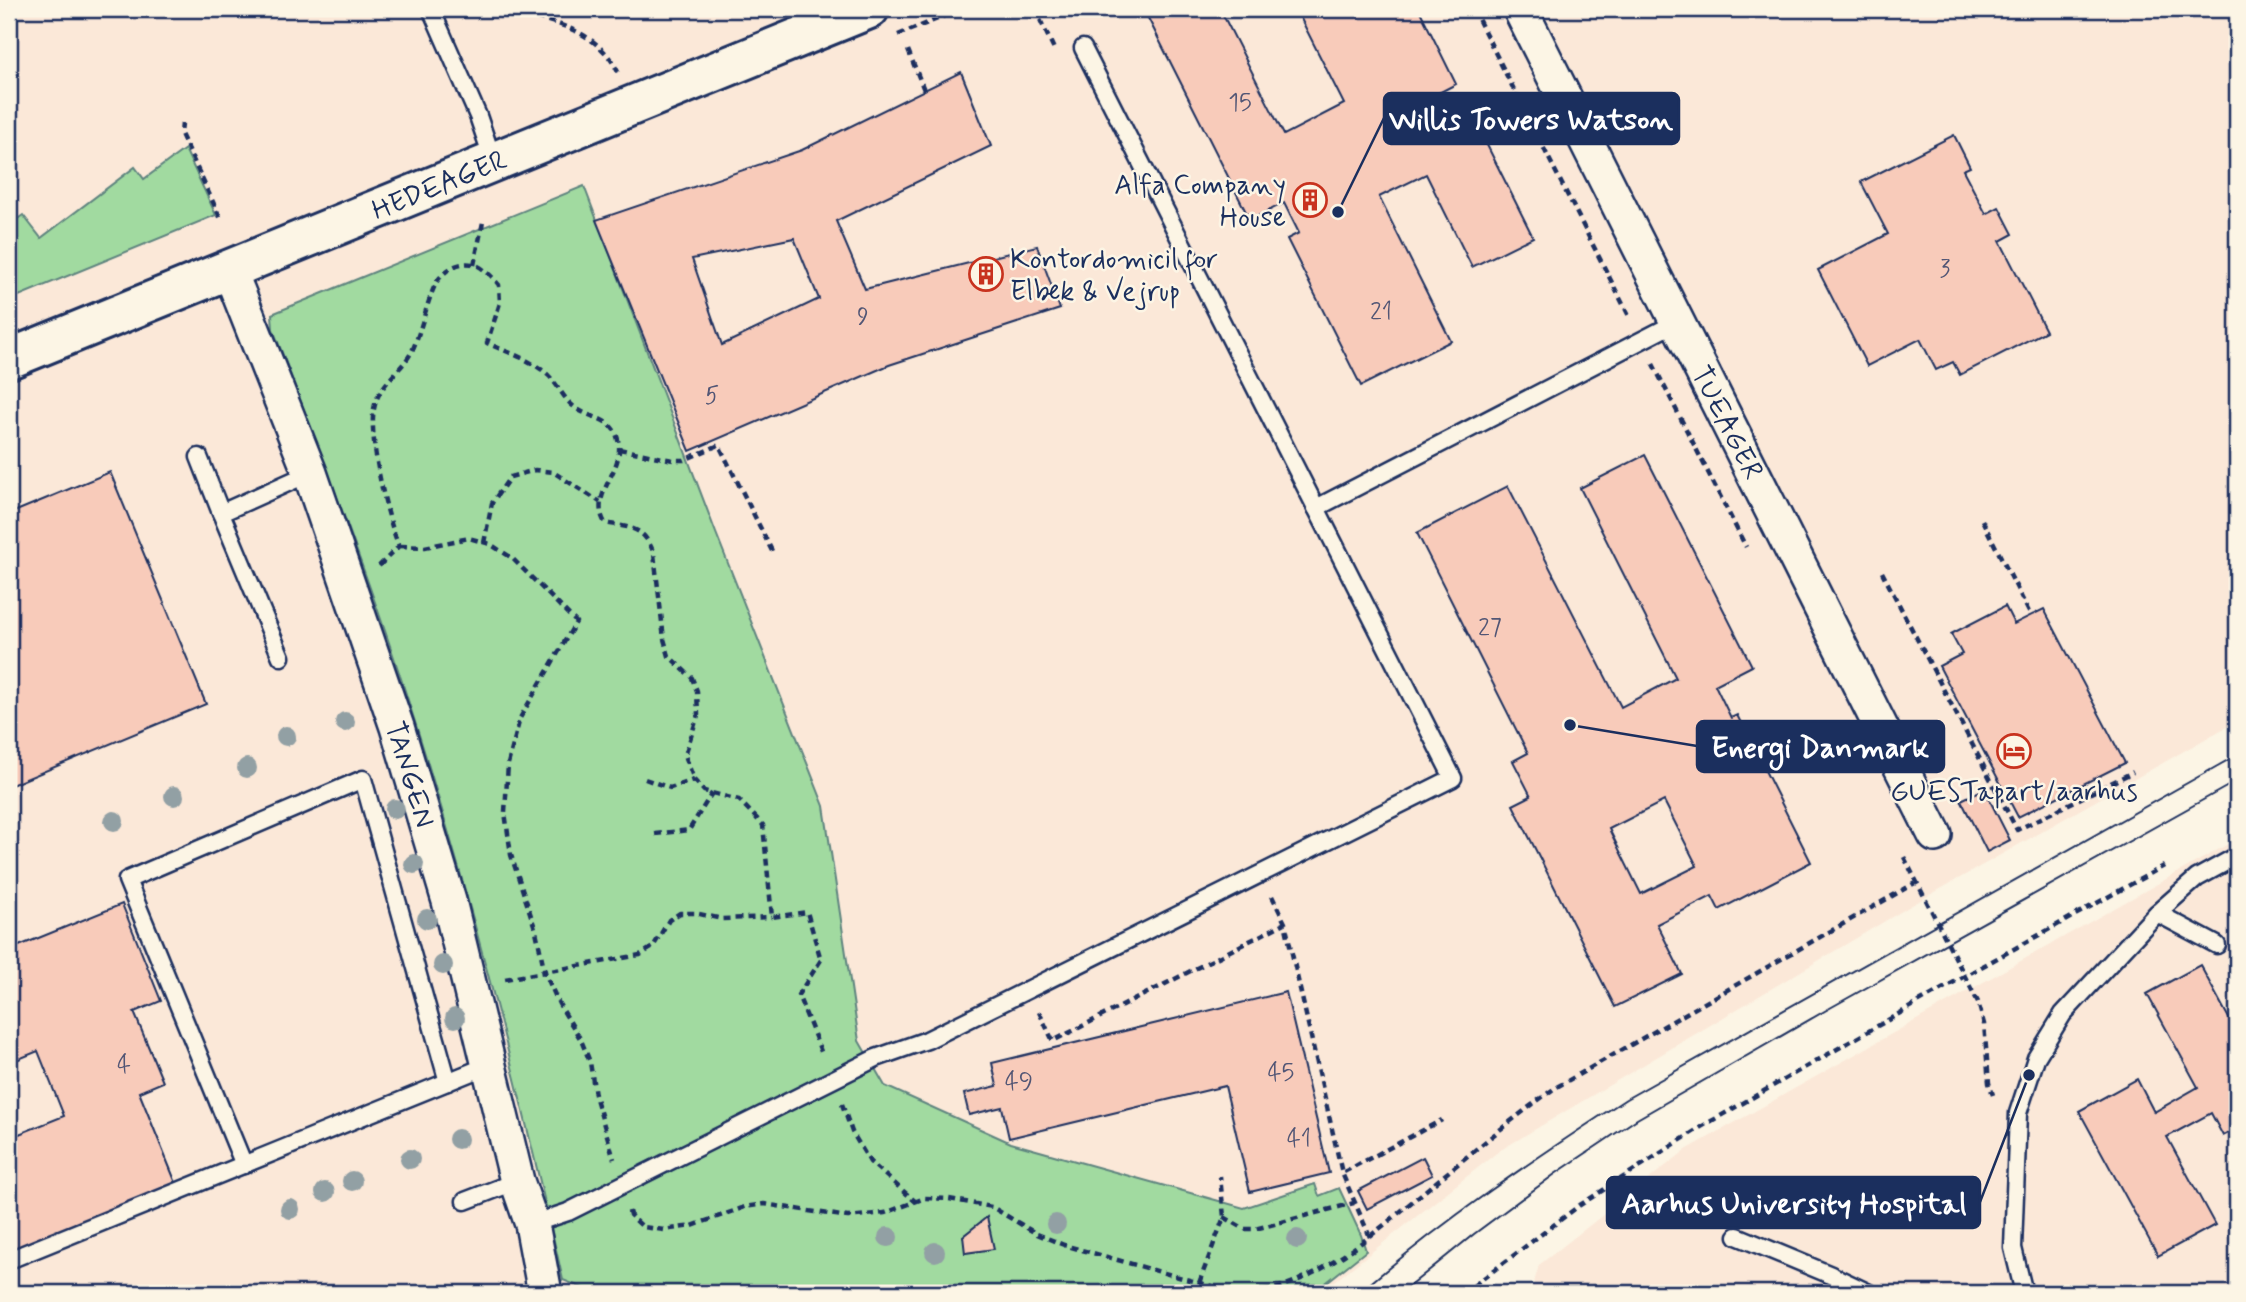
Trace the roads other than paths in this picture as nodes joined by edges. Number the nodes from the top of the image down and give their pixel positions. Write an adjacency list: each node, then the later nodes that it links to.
1 (431, 9): 5 (lane)
2 (870, 9): 5 (street, HEDEAGER)
3 (1520, 9): 7 (street, TUEAGER)
4 (1083, 48): 11 (lane)
5 (494, 163): 6 (street, HEDEAGER)
6 (229, 269): 8 (street, HEDEAGER); 10 (street, TANGEN)
7 (1678, 322): 11 (lane); 14 (street, TUEAGER)
8 (9, 359)
9 (199, 457): 12 (lane)
10 (310, 473): 12 (lane); 18 (street, TANGEN)
11 (1316, 508): 23 (lane)
12 (221, 513): 13 (lane)
13 (281, 657)
14 (1935, 835)
15 (2237, 856): 16 (lane)
16 (2157, 913): 17 (lane); 28 (lane)
17 (2217, 946)
18 (489, 1065): 19 (lane); 21 (street, TANGEN)
19 (448, 1082): 20 (lane); 20 (lane)
20 (244, 1165): 25 (lane)
21 (517, 1181): 22 (lane); 23 (street, TANGEN)
22 (465, 1202)
23 (531, 1224): 26 (street, TANGEN)
24 (1737, 1236): 27 (lane)
25 (9, 1261)
26 (545, 1293)
27 (1868, 1293)
28 (2024, 1293)

